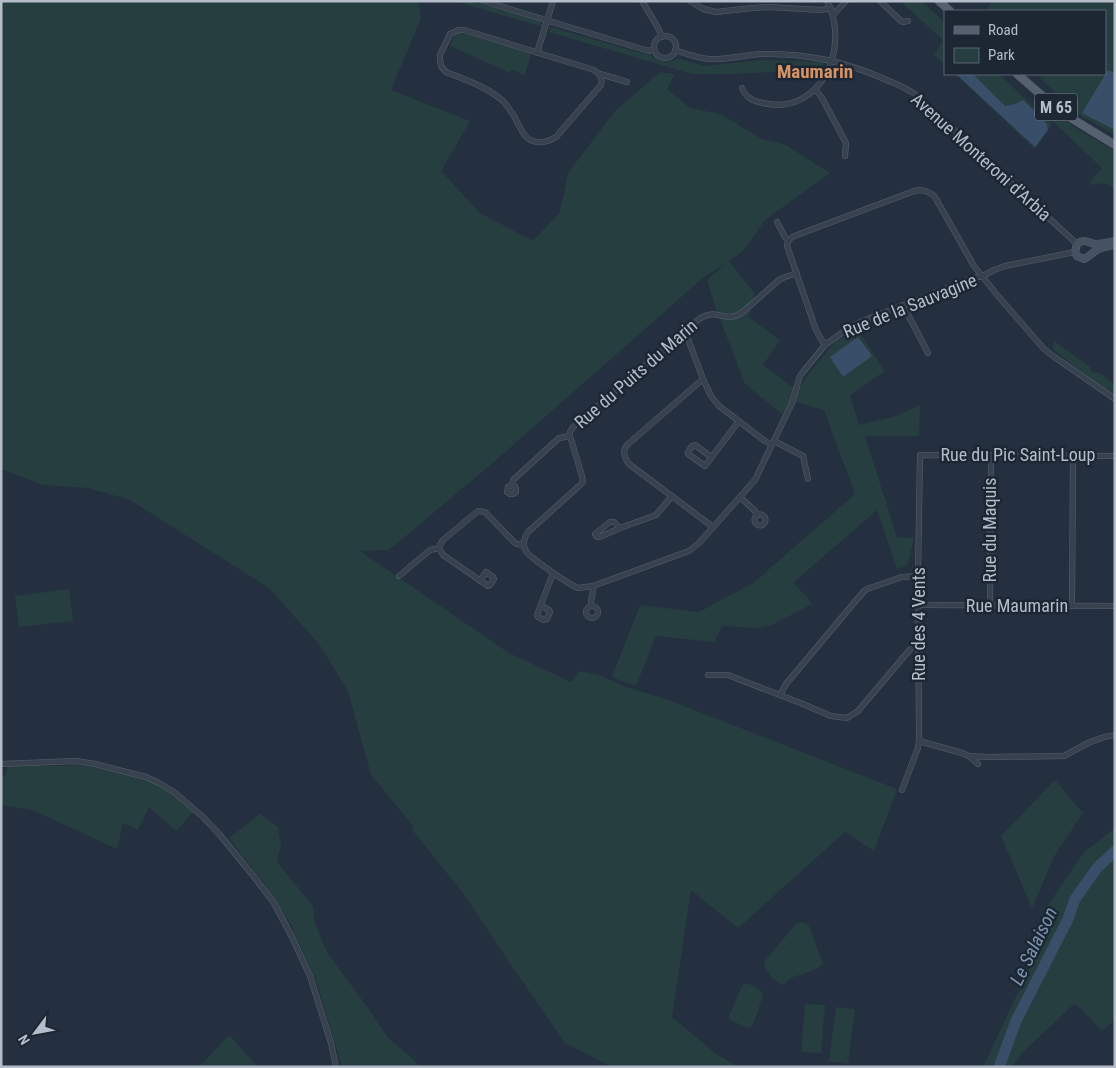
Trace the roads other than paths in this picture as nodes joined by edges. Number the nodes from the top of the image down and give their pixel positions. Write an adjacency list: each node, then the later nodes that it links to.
1 (483, 1): 9 (street)
2 (553, 1): 13 (street)
3 (642, 1): 15 (street)
4 (690, 1): 10 (street)
5 (828, 1): 10 (street)
6 (846, 1): 12 (street)
7 (880, 1): 14 (street)
8 (939, 1): 11 (main road)
9 (494, 3): 13 (street)
10 (830, 8): 12 (street)
11 (949, 10)
12 (833, 15): 19 (street)
13 (547, 21): 16 (street); 18 (street)
14 (908, 21)
15 (662, 37): 16 (street); 17 (street)
16 (654, 49): 17 (street)
17 (675, 50): 19 (street, Avenue Monteroni d'Arbia)
18 (537, 53): 20 (street); 20 (street)
19 (832, 61): 24 (street); 31 (street, Avenue Monteroni d'Arbia)
20 (600, 74): 22 (street)
21 (1018, 75): 25 (main road, M 65)
22 (626, 82)
23 (742, 88): 24 (street)
24 (815, 89): 26 (street)
25 (1115, 144)
26 (845, 156)
27 (777, 222): 28 (street)
28 (788, 240): 33 (street); 34 (street)
29 (1115, 243): 30 (street); 32 (street)
30 (1090, 244): 31 (street); 32 (street)
31 (1076, 248): 32 (street); 34 (street, Rue de la Sauvagine)
32 (1092, 253)
33 (797, 272): 36 (street, Rue du Puits du Marin); 37 (street)
34 (983, 276): 35 (street, Rue de la Sauvagine); 40 (street)
35 (903, 306): 37 (street, Rue de la Sauvagine); 38 (street)
36 (685, 331): 39 (street); 42 (street, Rue du Puits du Marin)
37 (826, 345): 43 (street, Rue de la Sauvagine)
38 (928, 353)
39 (703, 379): 41 (street); 51 (street)
40 (1115, 399)
41 (740, 421): 43 (street); 48 (street)
42 (570, 436): 50 (street); 56 (street, Rue du Puits du Marin)
43 (773, 443): 49 (street); 52 (street, Rue de la Sauvagine)
44 (920, 454): 45 (street, Rue du Pic Saint-Loup); 60 (street, Rue des 4 Vents)
45 (991, 455): 46 (street, Rue du Pic Saint-Loup); 64 (street, Rue du Maquis)
46 (1073, 455): 47 (street, Rue du Pic Saint-Loup); 67 (street)
47 (1115, 456)
48 (711, 457)
49 (808, 479)
50 (512, 485)
51 (672, 496): 54 (street); 55 (street)
52 (740, 497): 53 (street); 54 (street, Rue de la Sauvagine)
53 (758, 515)
54 (713, 527): 62 (street, Rue de la Sauvagine)
55 (620, 528)
56 (524, 545): 57 (street); 58 (street)
57 (439, 548): 59 (street); 61 (street)
58 (554, 573): 62 (street); 65 (street)
59 (399, 576)
60 (918, 576): 63 (street, Rue des 4 Vents); 71 (street)
61 (480, 581)
62 (593, 586): 66 (street)
63 (918, 605): 64 (street, Rue Maumarin); 69 (street, Rue des 4 Vents)
64 (990, 605): 67 (street, Rue Maumarin)
65 (542, 606)
66 (591, 606)
67 (1072, 606): 68 (street, Rue Maumarin)
68 (1115, 606)
69 (918, 640): 71 (street); 73 (street, Rue des 4 Vents)
70 (708, 675): 71 (street)
71 (780, 695)
72 (1115, 735): 74 (street)
73 (919, 742): 74 (street); 77 (street, Rue des 4 Vents)
74 (969, 756): 76 (street)
75 (1, 764): 78 (street)
76 (978, 764)
77 (902, 790)
78 (336, 1067)

